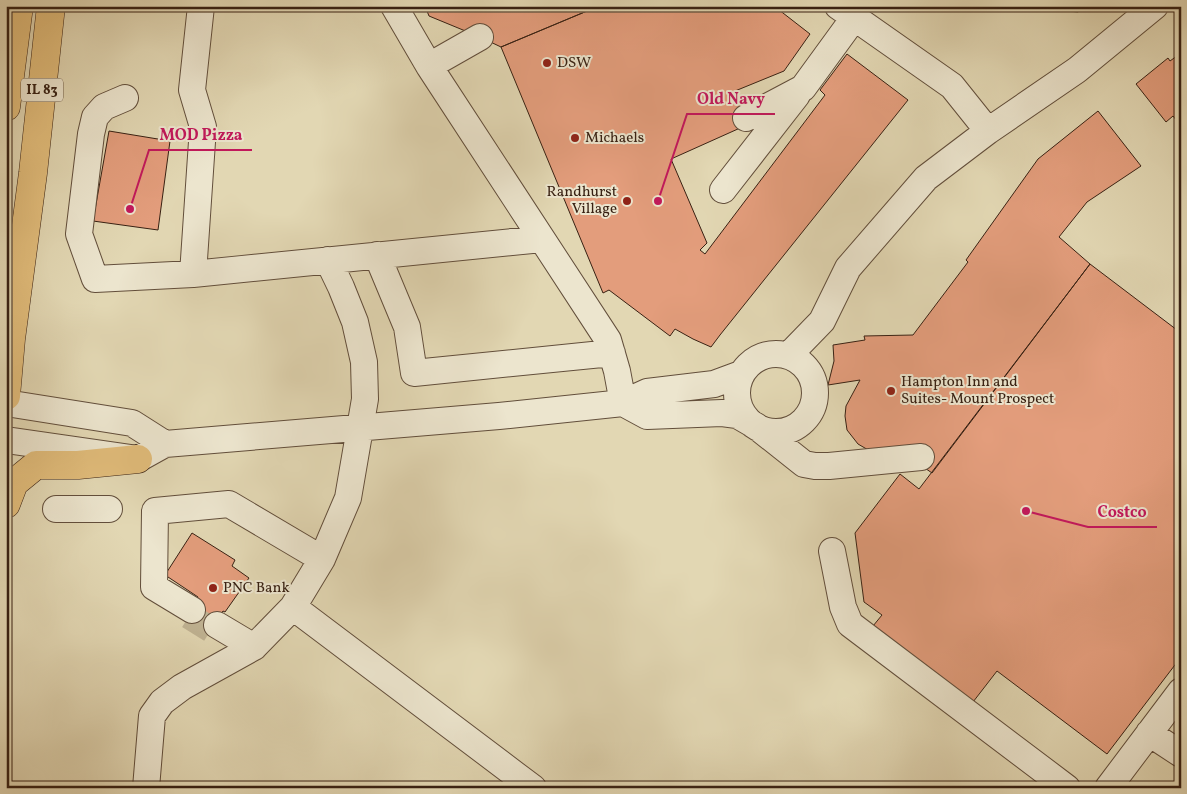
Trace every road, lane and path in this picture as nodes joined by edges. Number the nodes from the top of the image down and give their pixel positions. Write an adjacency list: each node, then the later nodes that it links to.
1 (19, 6): 11 (main road, IL 83)
2 (51, 6): 24 (main road, IL 83)
3 (202, 6): 18 (lane)
4 (394, 6): 8 (lane)
5 (1155, 6): 13 (lane)
6 (846, 12): 9 (lane); 13 (lane)
7 (480, 37): 8 (lane)
8 (429, 66): 15 (lane)
9 (802, 88): 12 (lane); 14 (lane)
10 (125, 98): 18 (lane)
11 (6, 107)
12 (746, 118)
13 (988, 131): 19 (lane)
14 (723, 190)
15 (542, 239): 16 (lane); 20 (lane)
16 (377, 255): 17 (lane); 20 (lane)
17 (328, 260): 18 (lane); 28 (lane)
18 (193, 274)
19 (822, 321): 21 (lane); 23 (lane)
20 (612, 353): 26 (lane)
21 (789, 355): 22 (lane); 23 (lane)
22 (741, 374): 26 (lane); 27 (lane)
23 (816, 385): 27 (lane)
24 (6, 396)
25 (6, 403): 30 (lane)
26 (624, 403): 27 (lane); 28 (lane)
27 (756, 426): 31 (lane)
28 (360, 428): 30 (lane); 37 (lane)
29 (6, 440): 32 (lane)
30 (164, 444): 32 (lane)
31 (921, 457)
32 (138, 460): 33 (main road)
33 (6, 504)
34 (56, 509): 35 (lane)
35 (109, 509)
36 (832, 551): 47 (lane)
37 (322, 559): 38 (lane); 39 (lane)
38 (293, 607): 41 (lane); 46 (lane)
39 (190, 609)
40 (219, 626): 41 (lane)
41 (254, 647): 45 (lane)
42 (1181, 691): 43 (lane)
43 (1149, 733): 44 (lane); 48 (lane)
44 (1181, 754)
45 (146, 788)
46 (533, 788)
47 (1067, 788)
48 (1108, 788)

